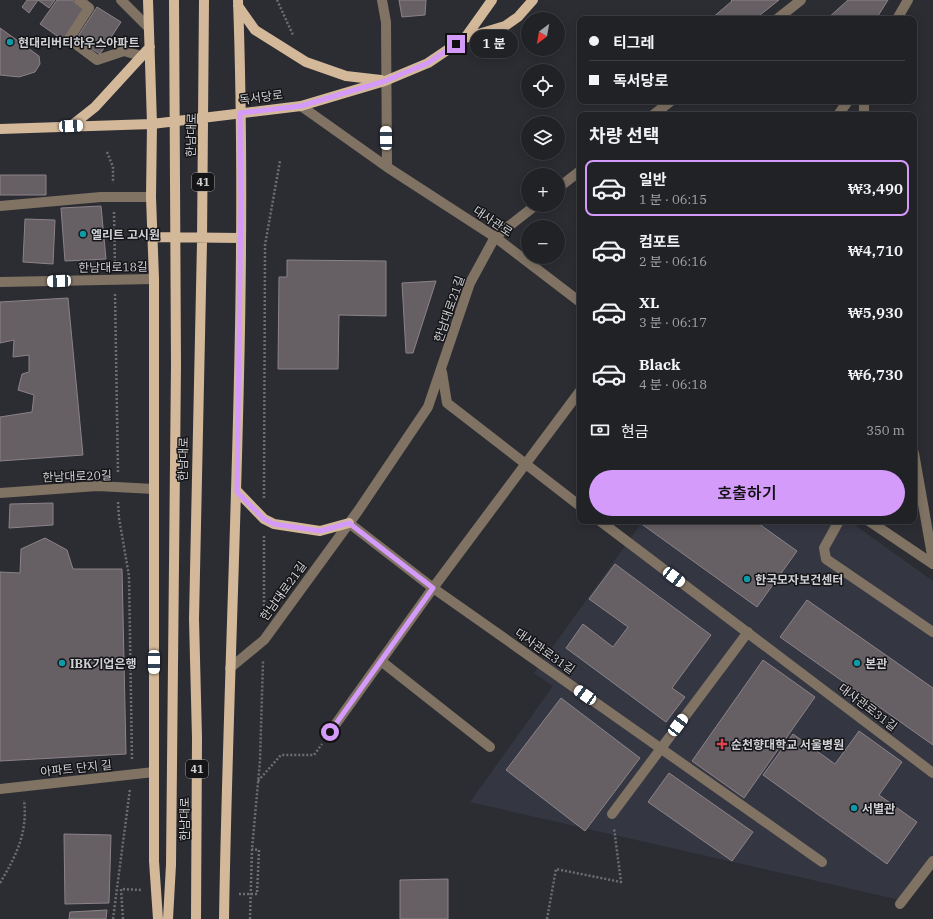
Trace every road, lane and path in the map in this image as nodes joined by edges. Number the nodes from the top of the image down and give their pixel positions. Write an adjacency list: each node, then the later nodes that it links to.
1 (79, 0): 19 (street)
2 (121, 0): 15 (street)
3 (148, 0): 15 (main road)
4 (174, 0): 86 (main road, 한남대로 / 41)
5 (204, 0): 87 (main road, 한남대로 / 41)
6 (277, 0): 16 (path)
7 (382, 0): 20 (street)
8 (492, 0): 17 (main road, 독서당로)
9 (533, 0): 17 (main road)
10 (801, 0): 13 (street)
11 (908, 0): 14 (street)
12 (238, 2): 20 (main road); 24 (main road)
13 (781, 16)
14 (899, 16)
15 (148, 27): 18 (main road)
16 (293, 35)
17 (465, 38): 20 (main road, 독서당로)
18 (150, 47): 19 (main road); 25 (main road)
19 (141, 56): 26 (main road)
20 (385, 81): 22 (main road, 독서당로); 30 (street)
21 (667, 104): 23 (street)
22 (301, 106): 24 (main road, 독서당로); 30 (street, 대사관로)
23 (657, 112)
24 (240, 113): 25 (main road, 독서당로); 39 (main road)
25 (152, 124): 26 (main road, 독서당로); 34 (main road)
26 (71, 126): 27 (main road, 독서당로)
27 (0, 130)
28 (107, 152): 33 (path)
29 (280, 162): 53 (path)
30 (387, 167): 38 (street, 대사관로)
31 (577, 173): 32 (street)
32 (565, 183)
33 (114, 197): 34 (street); 35 (street); 40 (path)
34 (151, 197): 37 (main road)
35 (0, 206)
36 (527, 212): 38 (street)
37 (152, 237): 39 (main road); 41 (main road)
38 (495, 237): 43 (street, 대사관로); 44 (street, 한남대로21길)
39 (241, 238): 50 (main road)
40 (115, 279): 41 (street, 한남대로18길); 42 (street, 한남대로18길); 48 (path)
41 (154, 279): 49 (main road)
42 (0, 282)
43 (577, 300)
44 (442, 369): 46 (street, 한남대로21길); 54 (street, 한남대로21길)
45 (577, 395): 46 (street)
46 (526, 465): 52 (street); 60 (street)
47 (917, 470): 58 (street)
48 (118, 487): 49 (street, 한남대로20길); 51 (street, 한남대로20길); 71 (path)
49 (154, 489): 69 (main road)
50 (237, 492): 53 (main road); 65 (main road)
51 (0, 493)
52 (577, 504)
53 (264, 519): 54 (main road); 63 (path)
54 (349, 523): 60 (street); 63 (street, 한남대로21길)
55 (604, 524): 61 (street, 대사관로31길)
56 (838, 524): 62 (street)
57 (873, 524): 59 (street)
58 (933, 561)
59 (933, 564)
60 (433, 588): 64 (street); 68 (street, 대사관로31길)
61 (748, 632): 68 (street); 70 (street, 대사관로31길)
62 (933, 632)
63 (264, 640): 65 (street, 한남대로21길); 72 (path)
64 (381, 661): 66 (street); 67 (street)
65 (230, 668): 88 (main road)
66 (330, 732): 72 (path)
67 (490, 747)
68 (661, 749): 75 (street); 78 (street, 대사관로31길)
69 (154, 772): 71 (street, 아파트 단지 길); 85 (main road)
70 (933, 773)
71 (132, 775): 73 (street, 아파트 단지 길); 83 (path)
72 (258, 781): 76 (path)
73 (22, 786): 74 (street, 아파트 단지 길); 79 (path)
74 (0, 789)
75 (612, 814): 90 (path)
76 (252, 849): 81 (path); 89 (path)
77 (933, 861): 82 (street)
78 (822, 862)
79 (0, 884)
80 (121, 889): 84 (path)
81 (257, 894)
82 (900, 904)
83 (113, 919)
84 (123, 919)
85 (158, 919)
86 (168, 919)
87 (196, 919)
88 (224, 919)
89 (250, 919)
90 (547, 919)

